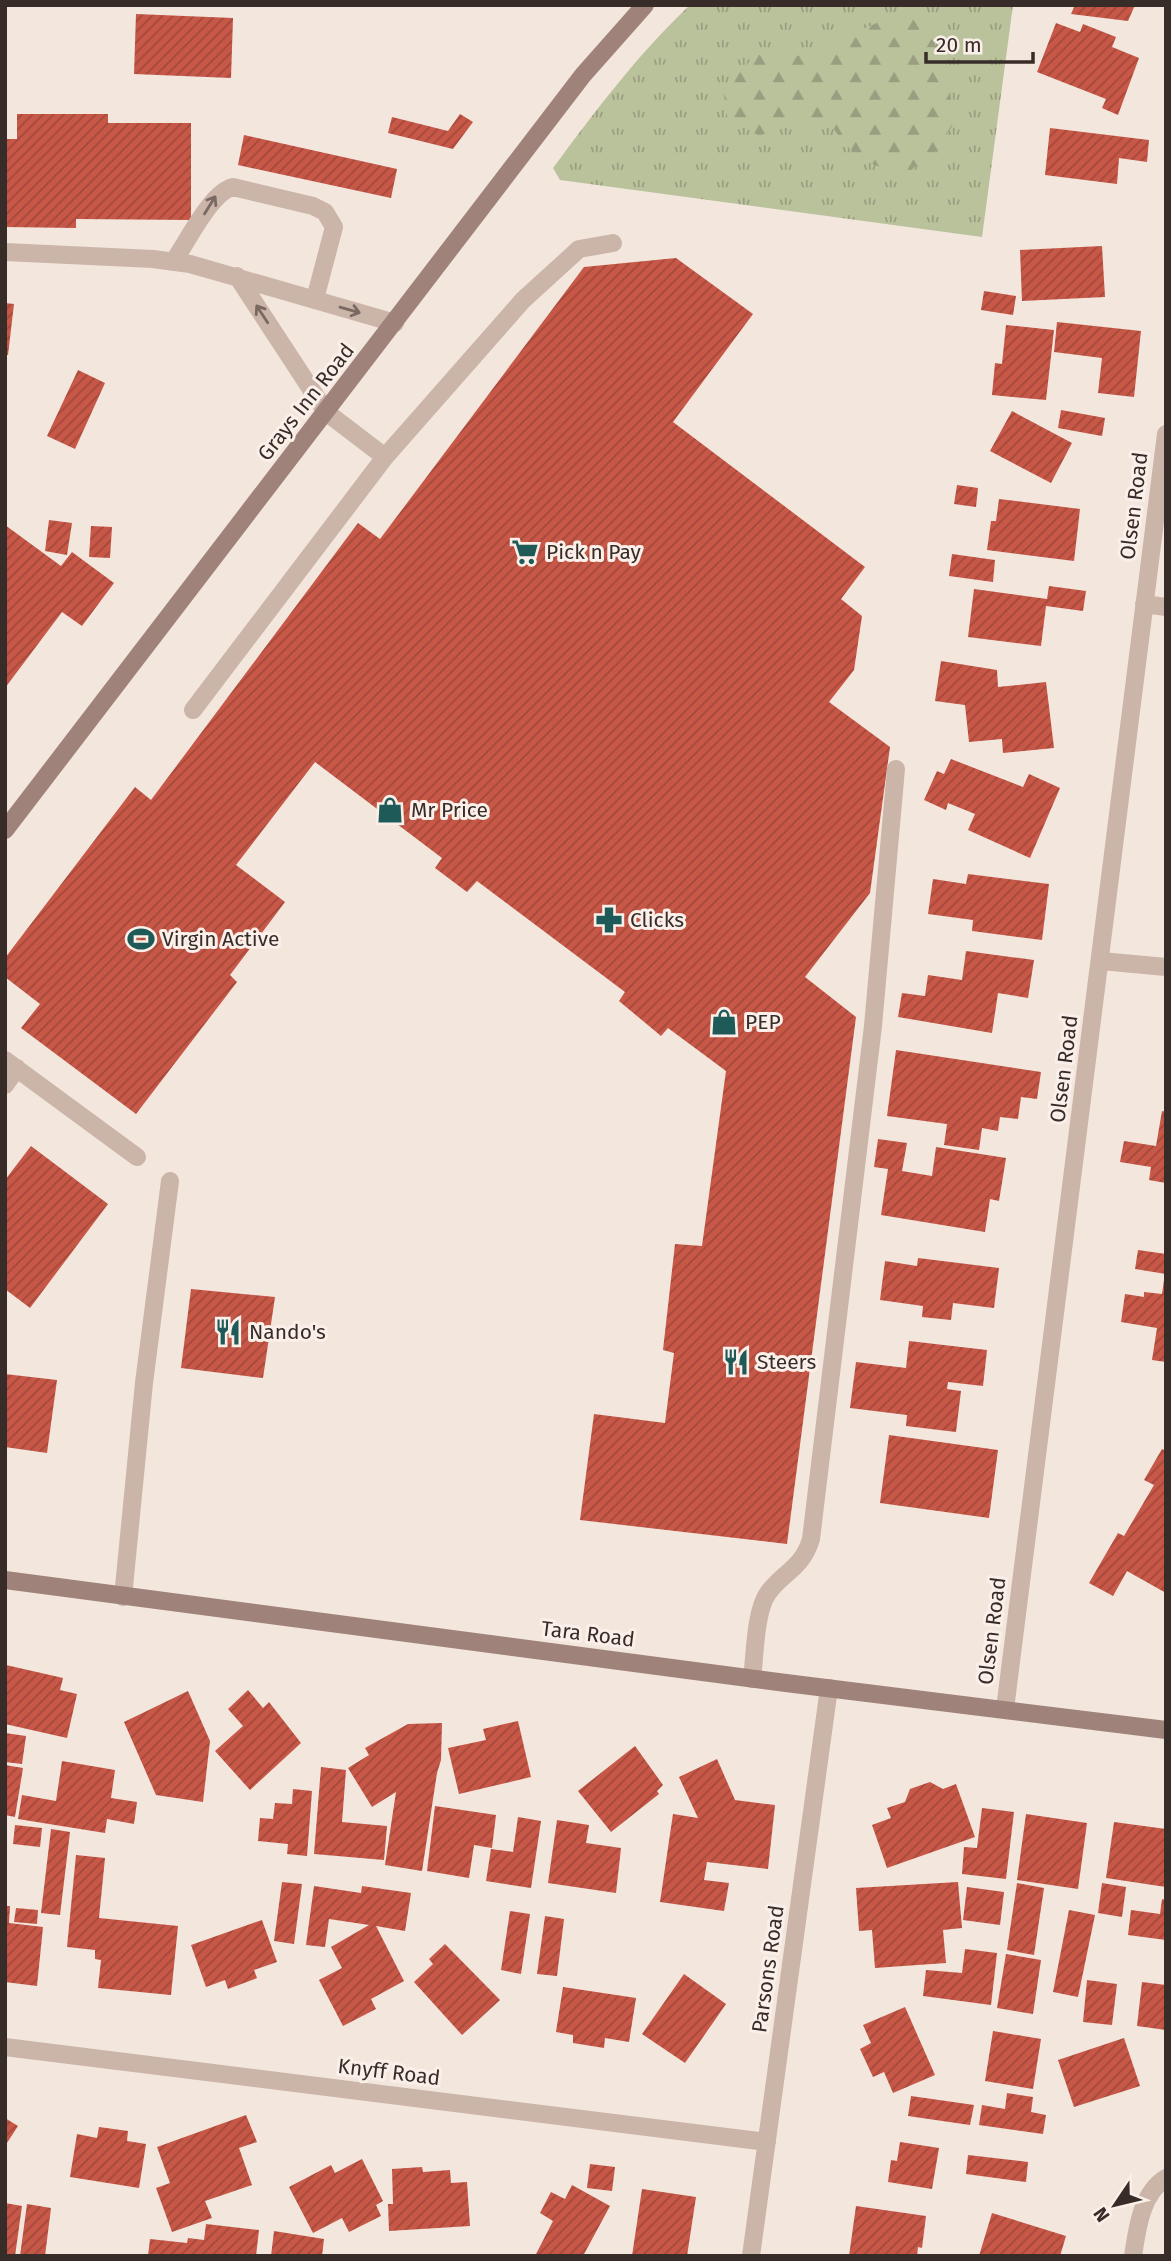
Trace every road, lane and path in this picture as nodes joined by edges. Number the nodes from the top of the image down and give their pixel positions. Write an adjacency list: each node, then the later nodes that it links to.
1 (645, 5): 7 (street, Grays Inn Road)
2 (613, 243): 10 (street)
3 (5, 252): 4 (street)
4 (173, 262): 5 (street); 6 (street, one-way to 6)
5 (237, 276): 6 (street); 8 (street, one-way to 5)
6 (314, 299): 7 (street, one-way to 7)
7 (395, 323): 8 (street, Grays Inn Road)
8 (326, 412): 10 (street); 15 (street, Grays Inn Road)
9 (1166, 434): 11 (street, Olsen Road)
10 (385, 457): 13 (street)
11 (1144, 604): 12 (street); 16 (street, Olsen Road)
12 (1166, 607)
13 (193, 710)
14 (896, 769): 24 (street)
15 (5, 830)
16 (1101, 961): 17 (street); 26 (street, Olsen Road)
17 (1166, 967)
18 (11, 1064): 19 (street); 20 (street)
19 (5, 1085)
20 (137, 1157)
21 (170, 1181): 23 (street)
22 (5, 1580): 23 (street, Tara Road)
23 (123, 1597): 24 (street, Tara Road)
24 (752, 1679): 25 (street, Tara Road)
25 (829, 1688): 26 (street, Tara Road); 29 (street, Parsons Road)
26 (1005, 1709): 27 (street, Tara Road)
27 (1166, 1730)
28 (5, 2047): 29 (street, Knyff Road)
29 (767, 2142): 31 (street, Parsons Road)
30 (1164, 2179): 32 (street)
31 (751, 2256)
32 (1133, 2256)

